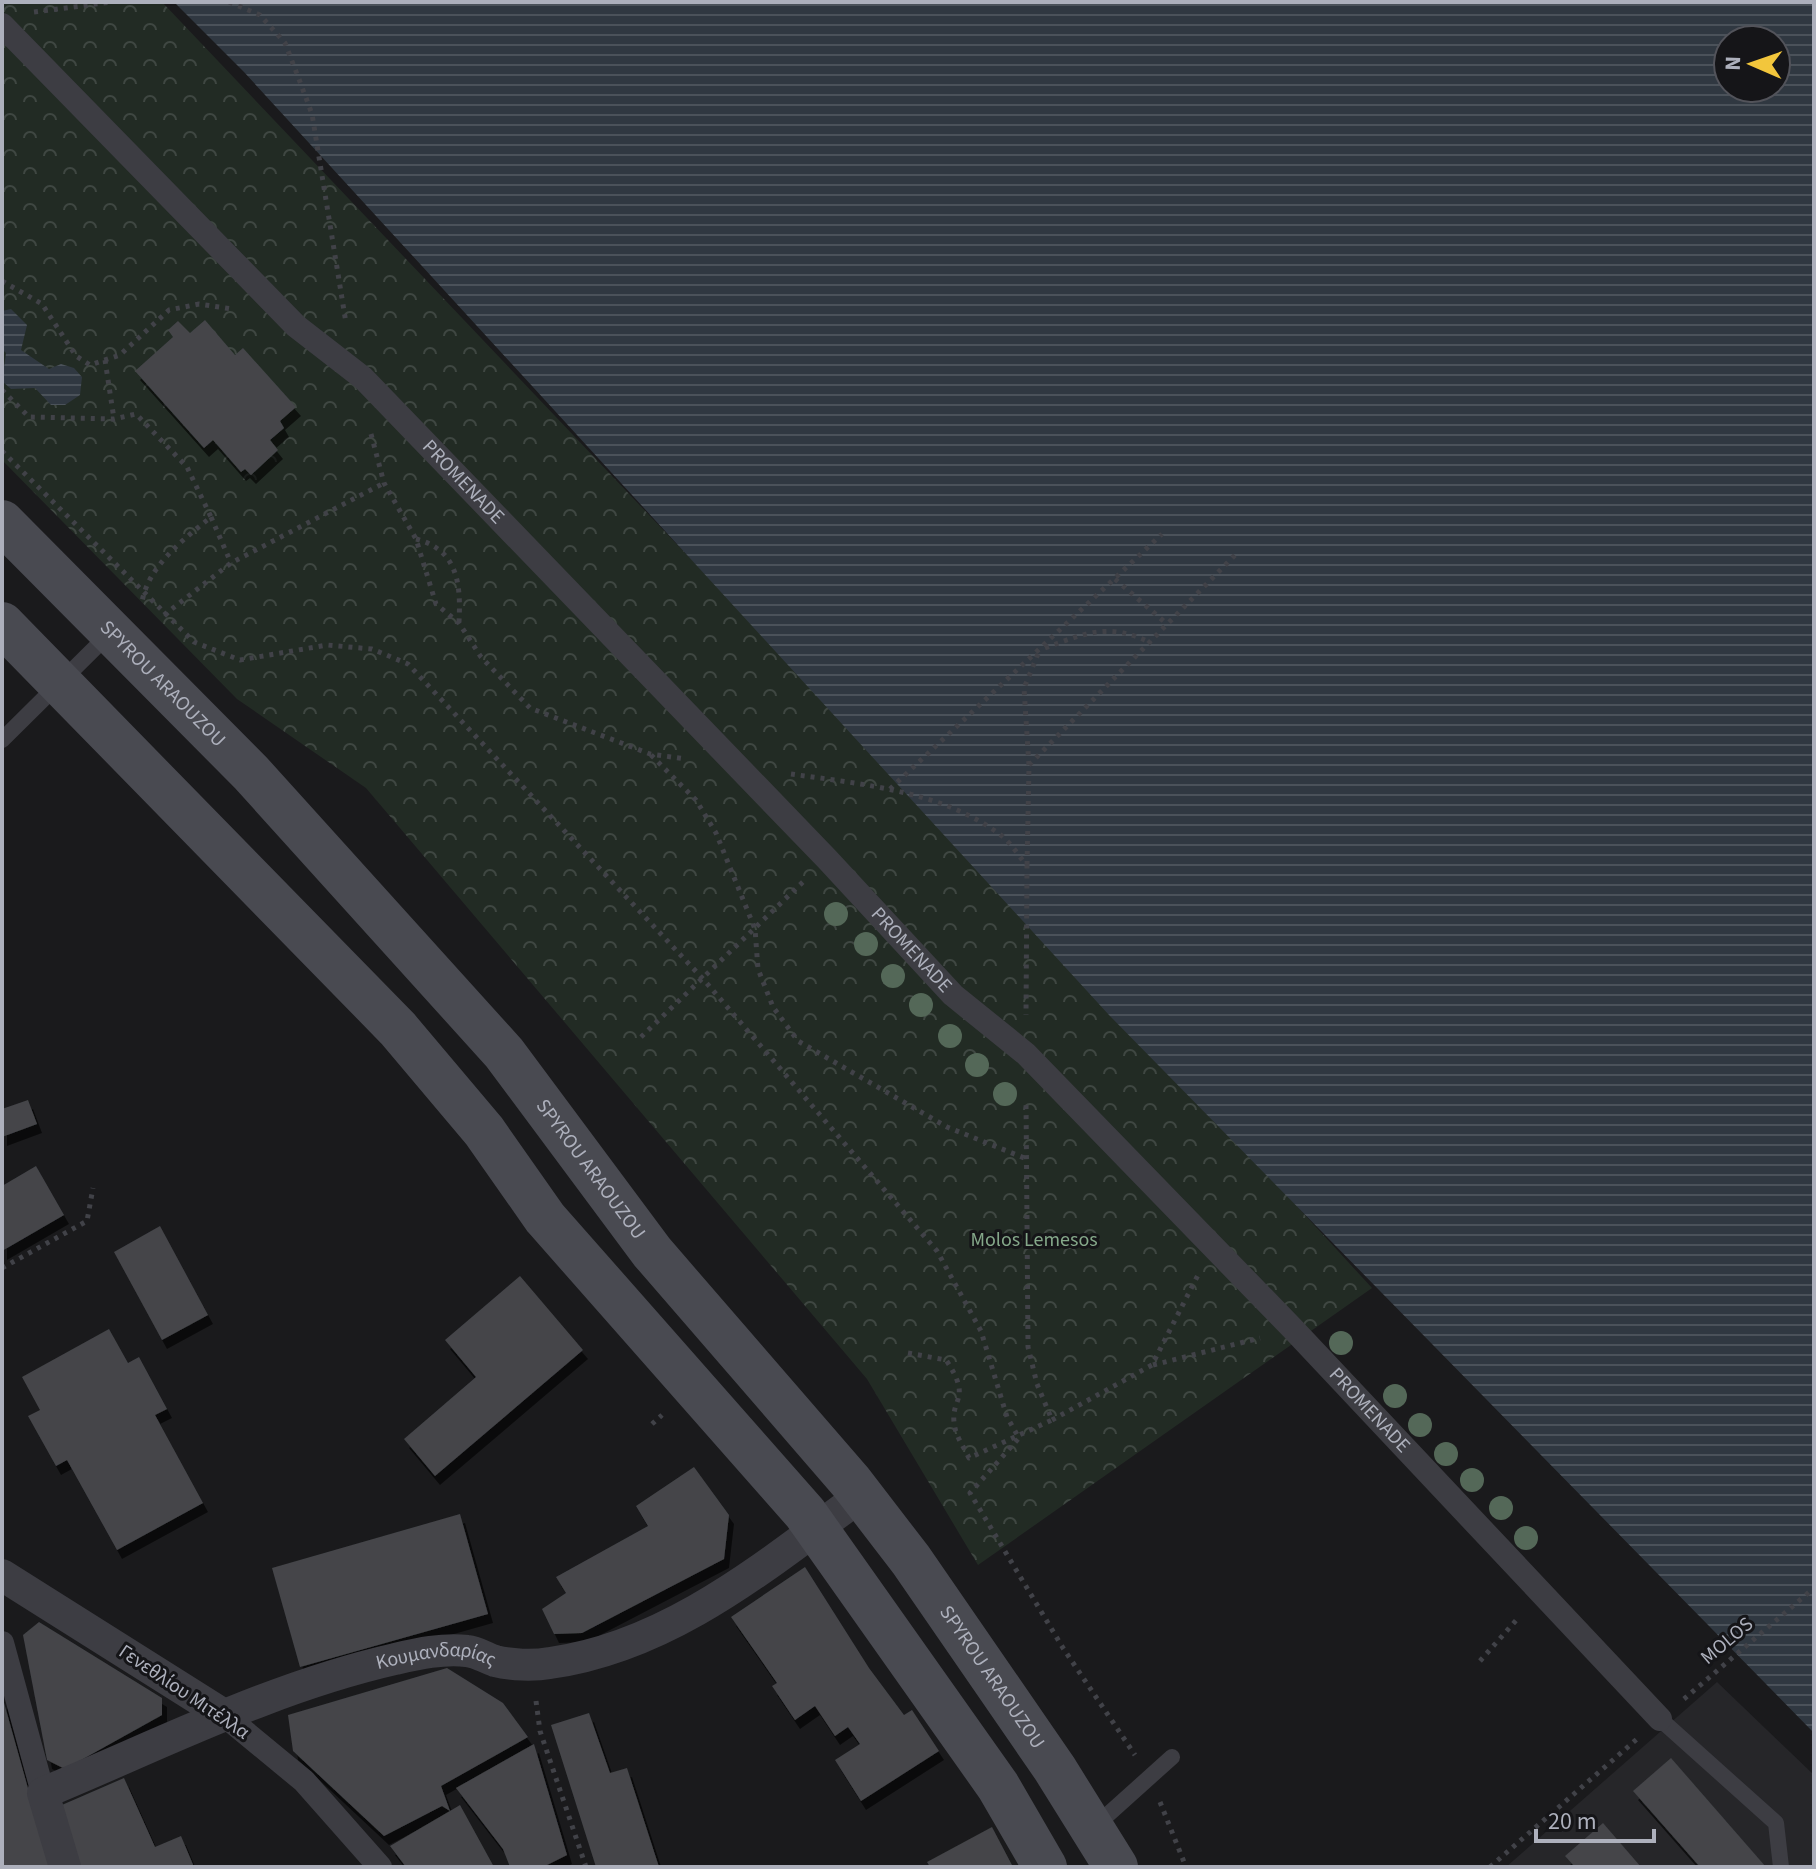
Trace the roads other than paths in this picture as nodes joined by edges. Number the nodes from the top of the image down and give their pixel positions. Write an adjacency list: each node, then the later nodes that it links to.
1 (2, 25): 12 (street, PROMENADE)
2 (2, 522): 3 (main road, SPYROU ARAOUZOU)
3 (125, 623): 5 (lane); 7 (main road, SPYROU ARAOUZOU)
4 (2, 624): 5 (main road)
5 (59, 683): 6 (lane); 8 (main road)
6 (2, 740)
7 (862, 1495): 8 (street, Κουμανδαρίας); 15 (main road, SPYROU ARAOUZOU)
8 (816, 1528): 11 (street, Κουμανδαρίας); 18 (main road)
9 (2, 1575): 11 (street, Γενεθλίου Μιτέλλα)
10 (2, 1643): 14 (street)
11 (224, 1715): 14 (street, Κουμανδαρίας); 17 (street, Γενεθλίου Μιτέλλα)
12 (1660, 1719): 20 (lane)
13 (1172, 1757): 15 (lane)
14 (43, 1793): 16 (street)
15 (1093, 1828): 19 (main road, SPYROU ARAOUZOU)
16 (65, 1867)
17 (380, 1867)
18 (1045, 1867)
19 (1116, 1867)
20 (1781, 1867)

